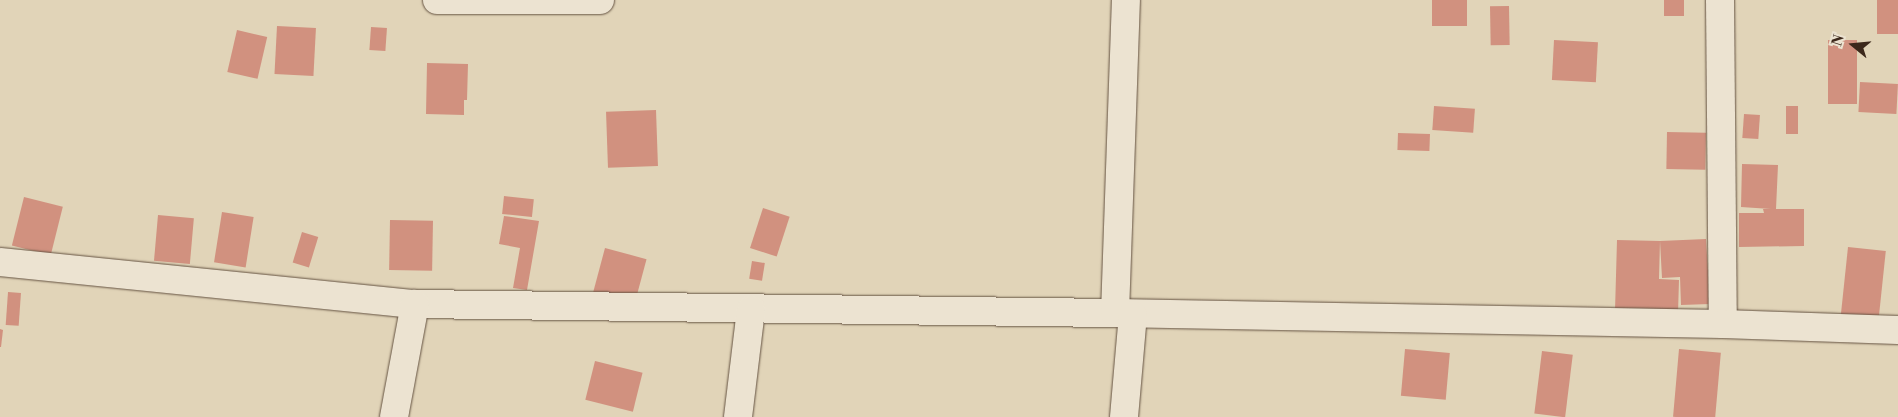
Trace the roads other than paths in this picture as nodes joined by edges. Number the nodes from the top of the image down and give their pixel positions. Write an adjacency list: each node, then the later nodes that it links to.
1 (437, 0): 2 (street)
2 (584, 0)
3 (1126, 0): 8 (street)
4 (1720, 0): 9 (street)
5 (0, 262): 6 (street)
6 (415, 304): 7 (street); 11 (street)
7 (751, 310): 8 (street); 12 (street)
8 (1124, 314): 9 (street); 13 (street)
9 (1723, 324): 10 (street)
10 (1898, 330)
11 (394, 417)
12 (738, 417)
13 (1124, 417)

